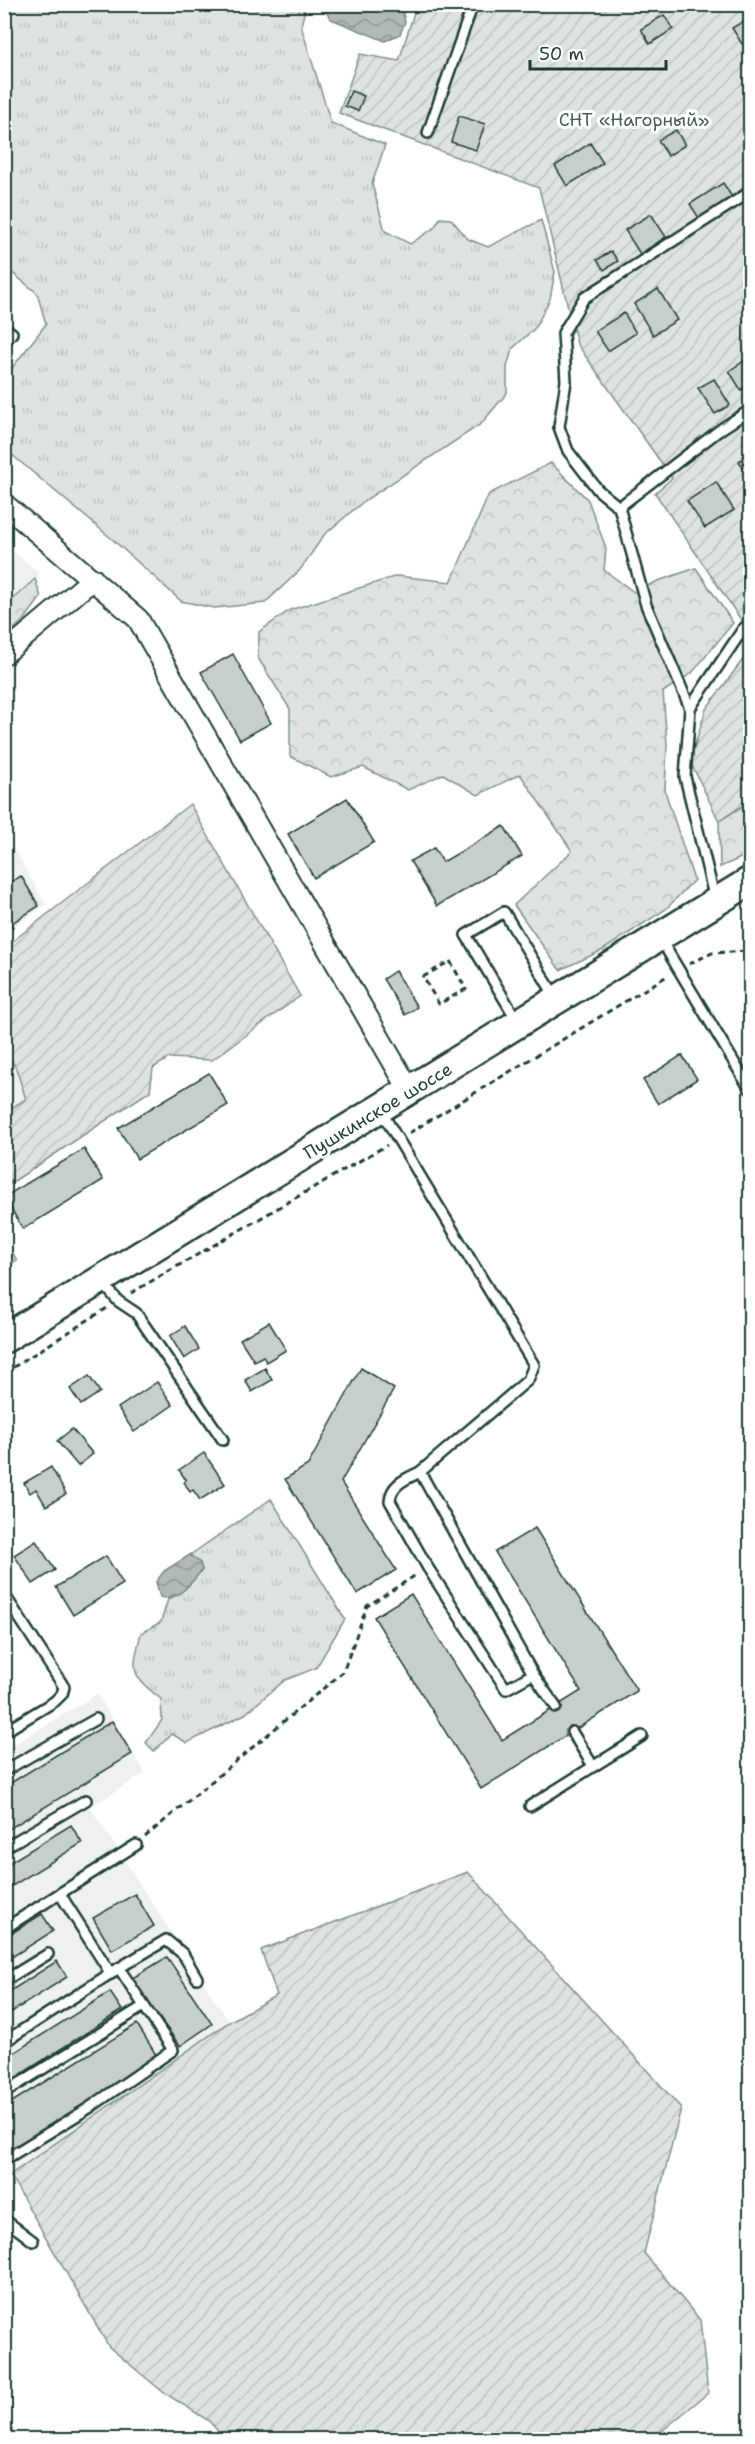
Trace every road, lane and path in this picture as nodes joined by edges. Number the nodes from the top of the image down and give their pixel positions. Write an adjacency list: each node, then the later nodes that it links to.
1 (473, 4): 2 (lane)
2 (428, 133)
3 (750, 192): 8 (lane)
4 (4, 327): 5 (lane)
5 (4, 342)
6 (750, 410): 8 (lane)
7 (4, 504): 9 (street)
8 (619, 507): 12 (lane)
9 (93, 579): 11 (street); 22 (street)
10 (750, 624): 12 (lane)
11 (4, 654)
12 (690, 708): 14 (lane)
13 (750, 881): 14 (main road, Пушкинское шоссе)
14 (715, 903): 15 (main road, Пушкинское шоссе)
15 (660, 938): 17 (lane); 19 (main road, Пушкинское шоссе)
16 (750, 951): 17 (path)
17 (678, 969): 21 (lane); 24 (path)
18 (466, 988): 18 (path)
19 (557, 1000): 20 (main road, Пушкинское шоссе); 20 (lane)
20 (519, 1024): 22 (main road, Пушкинское шоссе)
21 (750, 1089)
22 (410, 1091): 23 (main road, Пушкинское шоссе)
23 (380, 1109): 24 (lane); 25 (main road, Пушкинское шоссе)
24 (398, 1139): 26 (path); 30 (lane)
25 (100, 1280): 26 (lane); 27 (main road, Пушкинское шоссе)
26 (118, 1301): 28 (path); 29 (lane)
27 (4, 1339)
28 (4, 1373)
29 (223, 1440)
30 (420, 1472): 31 (lane); 33 (lane)
31 (428, 1568): 33 (lane); 43 (path)
32 (4, 1593): 36 (lane)
33 (533, 1674): 34 (lane)
34 (556, 1707)
35 (96, 1719): 40 (lane)
36 (4, 1732)
37 (572, 1732): 39 (lane)
38 (642, 1736): 39 (lane)
39 (593, 1766): 42 (lane)
40 (4, 1771)
41 (86, 1800): 44 (lane)
42 (530, 1806)
43 (136, 1845): 45 (lane)
44 (4, 1848)
45 (60, 1894): 46 (lane); 48 (lane)
46 (4, 1929)
47 (48, 1954): 50 (lane)
48 (115, 1971): 49 (lane); 51 (lane); 52 (lane)
49 (197, 1978)
50 (4, 1981)
51 (144, 2006): 53 (lane); 54 (lane)
52 (4, 2042)
53 (4, 2093)
54 (4, 2160)
55 (4, 2219): 56 (lane)
56 (33, 2241)

